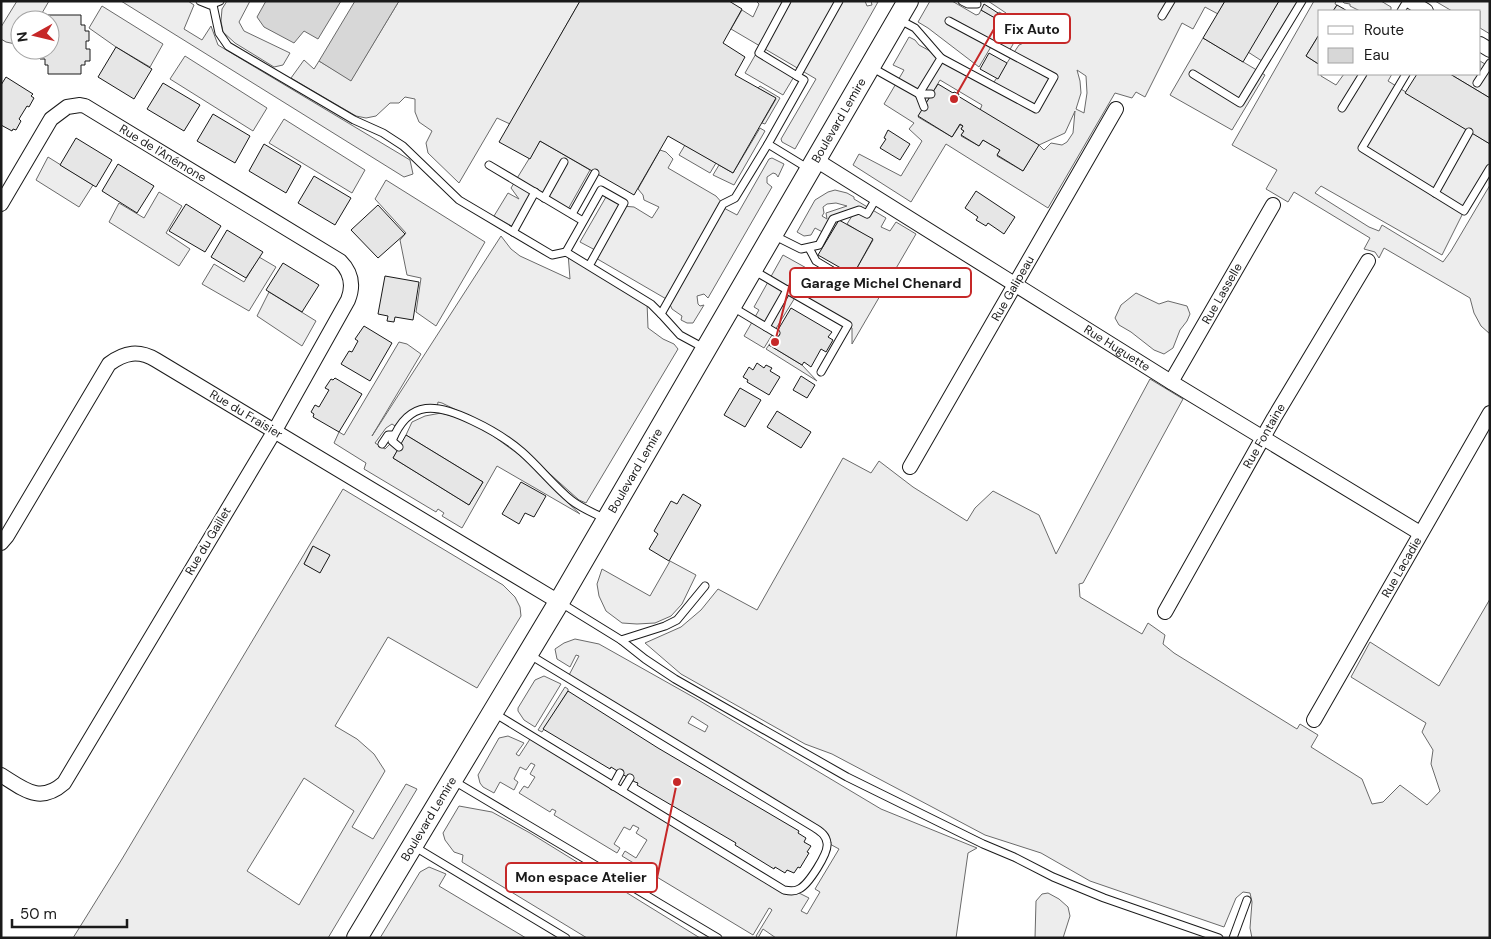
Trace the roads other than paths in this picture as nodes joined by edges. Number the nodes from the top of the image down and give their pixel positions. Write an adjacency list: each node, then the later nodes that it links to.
1 (200, 1): 10 (lane)
2 (220, 1): 10 (lane)
3 (788, 1): 21 (lane)
4 (839, 1): 21 (lane)
5 (962, 1): 9 (lane)
6 (1171, 1): 13 (lane)
7 (1302, 1): 18 (lane)
8 (1408, 1): 12 (street)
9 (977, 4)
10 (213, 5): 43 (lane)
11 (904, 6): 15 (lane); 17 (main road, Boulevard Lemire)
12 (1424, 10)
13 (1162, 16)
14 (949, 21): 15 (lane)
15 (941, 58): 23 (lane)
16 (1490, 63): 22 (lane)
17 (870, 66): 23 (lane); 32 (main road, Boulevard Lemire)
18 (1193, 74)
19 (1362, 75): 26 (lane)
20 (1405, 75): 36 (lane)
21 (797, 76): 29 (lane)
22 (1477, 83)
23 (919, 94): 24 (lane); 25 (lane)
24 (931, 94)
25 (924, 107)
26 (1342, 108)
27 (1116, 109): 52 (street, Rue Galipeau)
28 (1469, 132): 36 (lane)
29 (768, 144): 32 (lane); 55 (lane)
30 (564, 162): 37 (lane)
31 (489, 165): 35 (lane)
32 (813, 165): 38 (street, Rue Huguette); 44 (main road, Boulevard Lemire)
33 (1490, 168): 36 (lane)
34 (595, 173): 41 (lane)
35 (535, 192): 37 (lane); 43 (lane)
36 (1435, 193)
37 (544, 198): 41 (lane)
38 (877, 198): 45 (lane); 52 (street, Rue Huguette)
39 (1, 204): 51 (street, Rue de l'Anémone)
40 (1273, 206): 60 (street, Rue Lasselle)
41 (572, 214): 42 (lane)
42 (583, 221): 46 (lane); 48 (lane)
43 (513, 232): 46 (lane)
44 (773, 234): 45 (lane); 49 (main road, Boulevard Lemire)
45 (809, 248): 50 (lane)
46 (566, 252): 48 (lane)
47 (1368, 261): 64 (street, Rue Fontaine)
48 (589, 266): 55 (lane)
49 (753, 270): 53 (lane); 54 (main road, Boulevard Lemire)
50 (841, 276)
51 (351, 278): 62 (street, Rue du Gaillet)
52 (1016, 284): 60 (street, Rue Huguette); 67 (street, Rue Galipeau)
53 (786, 290): 56 (lane); 59 (lane)
54 (731, 306): 56 (lane); 58 (main road, Boulevard Lemire)
55 (661, 314): 58 (lane)
56 (766, 327): 57 (lane)
57 (776, 333)
58 (706, 349): 68 (main road, Boulevard Lemire)
59 (820, 372)
60 (1171, 382): 64 (street, Rue Huguette)
61 (1490, 413): 69 (street, Rue Lacadie)
62 (274, 432): 70 (street, Rue du Fraisier); 72 (street, Rue du Fraisier); 79 (street, Rue du Gaillet)
63 (394, 435): 65 (lane); 66 (lane); 68 (lane)
64 (1264, 437): 69 (street, Rue Huguette); 73 (street, Rue Fontaine)
65 (382, 444)
66 (400, 446)
67 (910, 467)
68 (607, 520): 72 (main road, Boulevard Lemire)
69 (1420, 533): 77 (street, Rue Lacadie)
70 (1, 543)
71 (705, 586): 74 (lane)
72 (559, 602): 74 (lane); 75 (main road, Boulevard Lemire)
73 (1165, 612)
74 (622, 640): 89 (lane)
75 (528, 653): 76 (main road, Boulevard Lemire); 83 (lane)
76 (492, 712): 81 (main road, Boulevard Lemire); 82 (lane)
77 (1314, 720)
78 (620, 773): 82 (lane)
79 (1, 775)
80 (630, 778): 83 (lane)
81 (452, 780): 84 (main road, Boulevard Lemire); 88 (lane)
82 (613, 786): 83 (lane)
83 (622, 791)
84 (412, 845): 86 (main road, Boulevard Lemire); 87 (lane)
85 (1247, 900): 90 (lane)
86 (357, 938)
87 (566, 938)
88 (718, 938)
89 (1218, 938)
90 (1233, 938)

